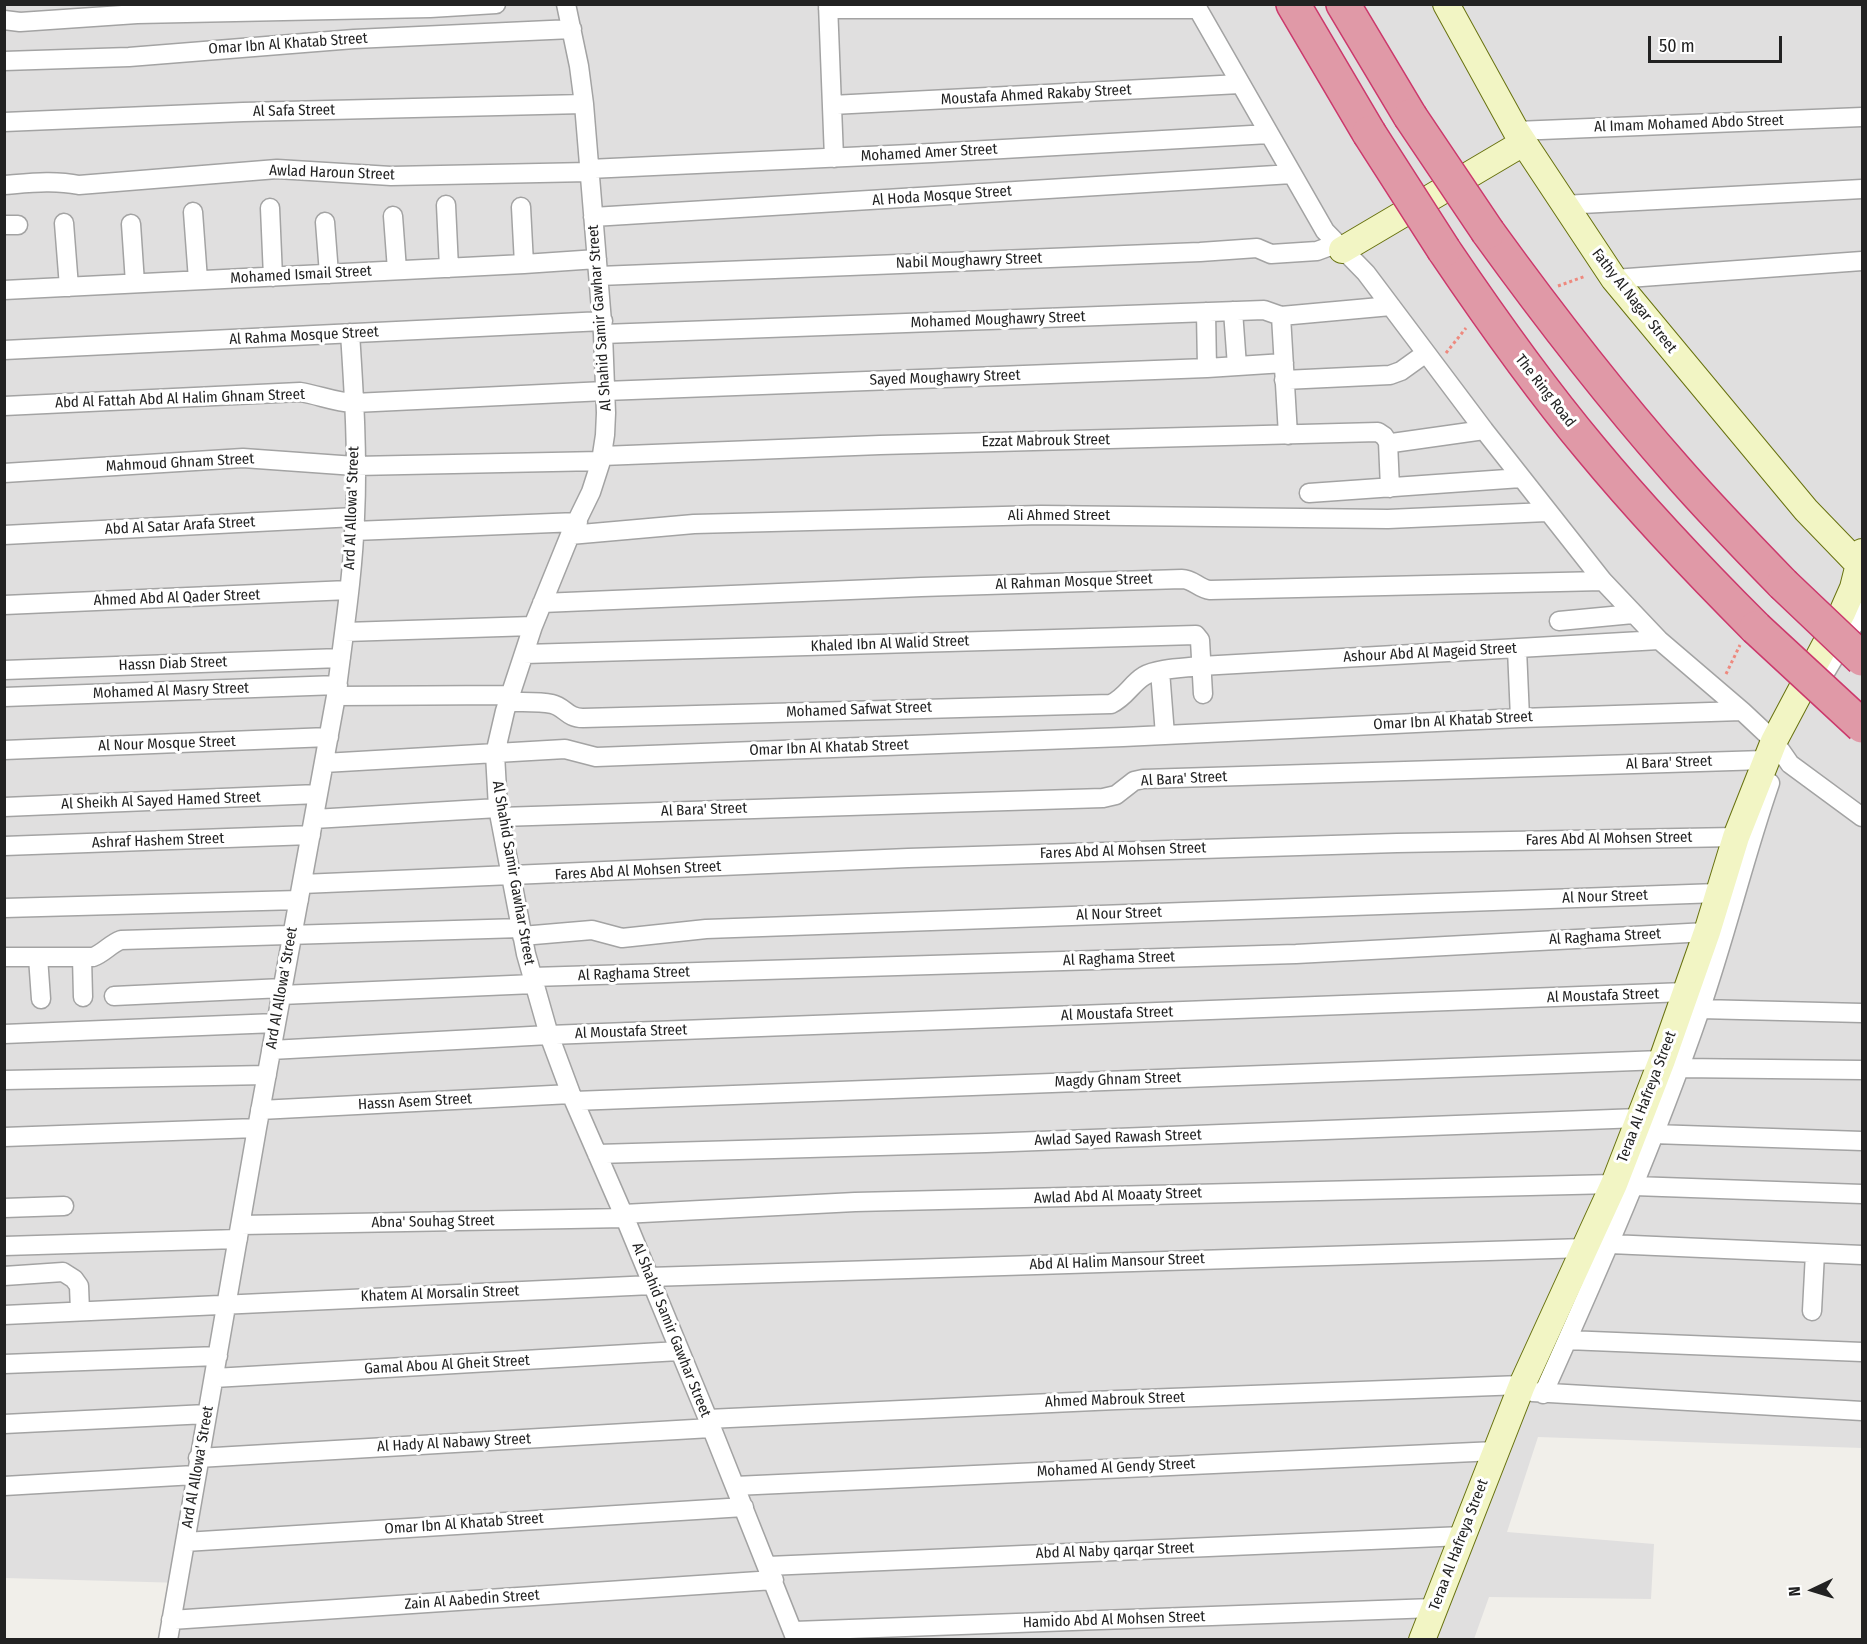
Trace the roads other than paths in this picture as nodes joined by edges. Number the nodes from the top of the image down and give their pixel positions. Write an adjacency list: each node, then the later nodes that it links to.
1 (495, 4): 8 (street)
2 (566, 4): 9 (street, Al Shahid Samir Gawhar Street)
3 (1293, 4): 97 (highway, The Ring Road, bridge)
4 (1343, 4): 87 (highway, bridge)
5 (1446, 4): 17 (street, Fathy Al Nagar Street)
6 (828, 7): 7 (street); 13 (street)
7 (1196, 7): 11 (street)
8 (4, 20)
9 (572, 29): 10 (street, Omar Ibn Al Khatab Street); 12 (street, Al Shahid Samir Gawhar Street)
10 (4, 61)
11 (1240, 84): 13 (street, Moustafa Ahmed Rakaby Street); 16 (street)
12 (584, 104): 15 (street, Al Safa Street); 19 (street, Al Shahid Samir Gawhar Street)
13 (832, 105): 18 (street)
14 (1863, 117): 17 (street, Al Imam Mohamed Abdo Street)
15 (4, 122)
16 (1269, 134): 18 (street, Mohamed Amer Street); 20 (street)
17 (1519, 137): 24 (street, Fathy Al Nagar Street); 33 (street)
18 (834, 158): 19 (street, Mohamed Amer Street)
19 (589, 170): 21 (street, Awlad Haroun Street); 29 (street, Al Shahid Samir Gawhar Street)
20 (1292, 174): 29 (street, Al Hoda Mosque Street); 33 (street)
21 (4, 185)
22 (1863, 189): 24 (street)
23 (446, 205): 37 (street)
24 (1563, 205): 41 (street, Fathy Al Nagar Street)
25 (521, 207): 35 (street)
26 (270, 208): 40 (street)
27 (193, 212): 42 (street)
28 (393, 216): 38 (street)
29 (593, 217): 36 (street, Al Shahid Samir Gawhar Street)
30 (325, 222): 39 (street)
31 (64, 223): 44 (street)
32 (131, 224): 43 (street)
33 (1339, 247): 36 (street, Nabil Moughawry Street); 46 (street)
34 (1863, 261): 41 (street)
35 (524, 264): 36 (street, Mohamed Ismail Street); 37 (street, Mohamed Ismail Street)
36 (598, 267): 50 (street, Al Shahid Samir Gawhar Street)
37 (449, 268): 38 (street, Mohamed Ismail Street)
38 (397, 270): 39 (street, Mohamed Ismail Street)
39 (329, 274): 40 (street, Mohamed Ismail Street)
40 (273, 277): 42 (street, Mohamed Ismail Street)
41 (1614, 279): 73 (street, Fathy Al Nagar Street)
42 (198, 280): 43 (street, Mohamed Ismail Street)
43 (135, 283): 44 (street, Mohamed Ismail Street)
44 (69, 287): 45 (street, Mohamed Ismail Street)
45 (4, 290)
46 (1391, 306): 49 (street, Mohamed Moughawry Street); 53 (street)
47 (1233, 311): 48 (street, Mohamed Moughawry Street); 49 (street, Mohamed Moughawry Street); 54 (street)
48 (1206, 312): 50 (street, Mohamed Moughawry Street); 55 (street)
49 (1281, 316): 56 (street)
50 (603, 327): 51 (street, Al Rahma Mosque Street); 57 (street, Al Shahid Samir Gawhar Street)
51 (350, 333): 52 (street, Al Rahma Mosque Street); 58 (street, Ard Al Allowa' Street)
52 (4, 350)
53 (1426, 353): 56 (street, Sayed Moughawry Street); 60 (street)
54 (1237, 366): 55 (street, Sayed Moughawry Street); 56 (street, Sayed Moughawry Street)
55 (1207, 368): 57 (street, Sayed Moughawry Street)
56 (1284, 371): 61 (street)
57 (605, 392): 58 (street, Abd Al Fattah Abd Al Halim Ghnam Street); 63 (street, Al Shahid Samir Gawhar Street)
58 (354, 403): 59 (street, Abd Al Fattah Abd Al Halim Ghnam Street); 64 (street, Ard Al Allowa' Street)
59 (4, 406)
60 (1484, 430): 62 (street, Ezzat Mabrouk Street); 66 (street)
61 (1288, 435): 62 (street, Ezzat Mabrouk Street); 63 (street, Ezzat Mabrouk Street)
62 (1388, 442): 67 (street)
63 (601, 459): 64 (street, Ezzat Mabrouk Street); 71 (street, Al Shahid Samir Gawhar Street)
64 (355, 465): 65 (street, Mahmoud Ghnam Street); 70 (street, Ard Al Allowa' Street)
65 (4, 473)
66 (1521, 478): 67 (street); 69 (street)
67 (1390, 488): 68 (street)
68 (1309, 493)
69 (1547, 512): 71 (street, Ali Ahmed Street); 74 (street)
70 (355, 524): 71 (street, Ali Ahmed Street); 72 (street, Abd Al Satar Arafa Street); 75 (street, Ard Al Allowa' Street)
71 (574, 528): 76 (street, Al Shahid Samir Gawhar Street)
72 (4, 535)
73 (1862, 562): 101 (street, Teraa Al Hafreya Street)
74 (1603, 580): 76 (street, Al Rahman Mosque Street); 79 (street)
75 (349, 590): 77 (street, Ahmed Abd Al Qader Street); 82 (street, Ard Al Allowa' Street)
76 (542, 603): 81 (street, Al Shahid Samir Gawhar Street)
77 (4, 605)
78 (1863, 611): 101 (street, Teraa Al Hafreya Street)
79 (1633, 614): 80 (street); 83 (street)
80 (1559, 621)
81 (533, 626): 82 (street); 85 (street, Al Shahid Samir Gawhar Street)
82 (345, 632): 86 (street, Ard Al Allowa' Street)
83 (1659, 640): 84 (street, Ashour Abd Al Mageid Street); 95 (street)
84 (1517, 649): 88 (street, Ashour Abd Al Mageid Street); 96 (street)
85 (524, 654): 88 (street, Khaled Ibn Al Walid Street); 94 (street, Al Shahid Samir Gawhar Street)
86 (341, 658): 89 (street, Hassn Diab Street); 91 (street, Ard Al Allowa' Street)
87 (1863, 659)
88 (1201, 666): 90 (street, Mohamed Safwat Street); 92 (street, Khaled Ibn Al Walid Street)
89 (4, 670)
90 (1160, 671): 94 (street, Mohamed Safwat Street); 98 (street)
91 (337, 691): 93 (street, Mohamed Al Masry Street); 94 (street, Mohamed Safwat Street); 99 (street, Ard Al Allowa' Street)
92 (1203, 694)
93 (4, 697)
94 (510, 698): 102 (street, Al Shahid Samir Gawhar Street)
95 (1742, 711): 96 (street, Omar Ibn Al Khatab Street); 101 (street)
96 (1520, 718): 98 (street, Omar Ibn Al Khatab Street)
97 (1863, 726)
98 (1165, 735): 102 (street, Omar Ibn Al Khatab Street)
99 (328, 737): 100 (street, Al Nour Mosque Street); 103 (street, Ard Al Allowa' Street)
100 (4, 750)
101 (1773, 751): 106 (street, Al Bara' Street); 107 (street); 109 (street, Teraa Al Hafreya Street); 126 (street, Teraa Al Hafreya Street)
102 (495, 754): 103 (street, Omar Ibn Al Khatab Street); 106 (street, Al Shahid Samir Gawhar Street)
103 (324, 762): 104 (street, Ard Al Allowa' Street)
104 (318, 794): 105 (street, Al Sheikh Al Sayed Hamed Street); 108 (street, Ard Al Allowa' Street)
105 (4, 807)
106 (499, 812): 108 (street, Al Bara' Street); 111 (street, Al Shahid Samir Gawhar Street)
107 (1863, 817)
108 (312, 827): 110 (street, Ashraf Hashem Street); 112 (street, Ard Al Allowa' Street)
109 (1736, 837): 111 (street, Fares Abd Al Mohsen Street); 113 (street, Teraa Al Hafreya Street)
110 (4, 846)
111 (511, 876): 112 (street, Fares Abd Al Mohsen Street); 115 (street, Al Shahid Samir Gawhar Street)
112 (300, 892): 114 (street, Fares Abd Al Mohsen Street); 117 (street, Ard Al Allowa' Street)
113 (1718, 893): 115 (street, Al Nour Street); 116 (street, Teraa Al Hafreya Street)
114 (4, 908)
115 (522, 932): 117 (street, Al Nour Street); 121 (street, Al Shahid Samir Gawhar Street)
116 (1707, 932): 121 (street, Al Raghama Street); 126 (street, Teraa Al Hafreya Street)
117 (292, 934): 120 (street, Al Nour Street); 122 (street, Ard Al Allowa' Street)
118 (4, 957): 119 (street)
119 (38, 957): 120 (street); 125 (street)
120 (82, 957): 124 (street)
121 (533, 980): 122 (street, Al Raghama Street); 130 (street, Al Shahid Samir Gawhar Street)
122 (282, 992): 123 (street, Al Raghama Street); 128 (street, Ard Al Allowa' Street)
123 (114, 996)
124 (83, 997)
125 (41, 999)
126 (1693, 1000): 127 (street, Al Moustafa Street); 130 (street, Al Moustafa Street); 132 (street, Teraa Al Hafreya Street)
127 (1863, 1013)
128 (276, 1023): 129 (street); 131 (street, Ard Al Allowa' Street)
129 (4, 1034)
130 (549, 1035): 131 (street, Al Moustafa Street); 136 (street, Al Shahid Samir Gawhar Street)
131 (271, 1050): 134 (street, Ard Al Allowa' Street)
132 (1670, 1064): 133 (street, Magdy Ghnam Street); 136 (street, Magdy Ghnam Street); 138 (street, Teraa Al Hafreya Street)
133 (1863, 1070)
134 (267, 1075): 135 (street); 137 (street, Ard Al Allowa' Street)
135 (4, 1080)
136 (572, 1097): 137 (street, Hassn Asem Street); 141 (street, Al Shahid Samir Gawhar Street)
137 (258, 1119): 139 (street, Hassn Asem Street); 147 (street, Ard Al Allowa' Street)
138 (1646, 1126): 140 (street, Awlad Sayed Rawash Street); 141 (street, Awlad Sayed Rawash Street); 142 (street, Teraa Al Hafreya Street)
139 (4, 1137)
140 (1863, 1142)
141 (597, 1154): 146 (street, Al Shahid Samir Gawhar Street)
142 (1624, 1185): 143 (street, Awlad Abd Al Moaaty Street); 146 (street, Awlad Abd Al Moaaty Street); 149 (street, Teraa Al Hafreya Street)
143 (1863, 1194)
144 (64, 1206): 145 (street)
145 (4, 1208)
146 (624, 1216): 147 (street, Abna' Souhag Street); 153 (street, Al Shahid Samir Gawhar Street)
147 (239, 1232): 148 (street, Abna' Souhag Street); 154 (street, Ard Al Allowa' Street)
148 (4, 1246)
149 (1597, 1246): 150 (street, Abd Al Halim Mansour Street); 153 (street, Abd Al Halim Mansour Street); 158 (street, Teraa Al Hafreya Street); 164 (street, Teraa Al Hafreya Street)
150 (1815, 1253): 151 (street, Abd Al Halim Mansour Street); 156 (street)
151 (1863, 1255)
152 (4, 1276): 155 (street)
153 (650, 1281): 154 (street, Khatem Al Morsalin Street); 159 (street, Al Shahid Samir Gawhar Street)
154 (228, 1303): 155 (street, Khatem Al Morsalin Street); 161 (street, Ard Al Allowa' Street)
155 (80, 1311): 157 (street, Khatem Al Morsalin Street)
156 (1812, 1311)
157 (4, 1315)
158 (1567, 1340): 160 (street); 164 (street, Teraa Al Hafreya Street)
159 (679, 1351): 163 (street, Gamal Abou Al Gheit Street); 168 (street, Al Shahid Samir Gawhar Street)
160 (1863, 1352)
161 (218, 1356): 162 (street); 163 (street, Ard Al Allowa' Street)
162 (4, 1364)
163 (214, 1378): 166 (street, Ard Al Allowa' Street)
164 (1528, 1390): 165 (street, Ahmed Mabrouk Street); 168 (street, Ahmed Mabrouk Street); 169 (street, Teraa Al Hafreya Street)
165 (1863, 1412)
166 (207, 1414): 167 (street); 170 (street, Ard Al Allowa' Street)
167 (4, 1424)
168 (709, 1424): 170 (street, Al Hady Al Nabawy Street); 172 (street, Al Shahid Samir Gawhar Street)
169 (1496, 1451): 172 (street, Mohamed Al Gendy Street); 174 (street, Teraa Al Hafreya Street)
170 (197, 1466): 171 (street, Al Hady Al Nabawy Street); 175 (street, Ard Al Allowa' Street)
171 (4, 1486)
172 (735, 1486): 173 (street, Al Shahid Samir Gawhar Street)
173 (744, 1507): 175 (street, Omar Ibn Al Khatab Street); 176 (street, Al Shahid Samir Gawhar Street)
174 (1463, 1536): 176 (street, Abd Al Naby qarqar Street); 177 (street, Teraa Al Hafreya Street)
175 (185, 1542): 178 (street, Ard Al Allowa' Street)
176 (771, 1573): 178 (street, Zain Al Aabedin Street); 179 (street, Al Shahid Samir Gawhar Street)
177 (1434, 1608): 179 (street, Hamido Abd Al Mohsen Street); 181 (street, Teraa Al Hafreya Street)
178 (171, 1620): 180 (street, Ard Al Allowa' Street)
179 (795, 1636)
180 (168, 1640)
181 (1422, 1640)

